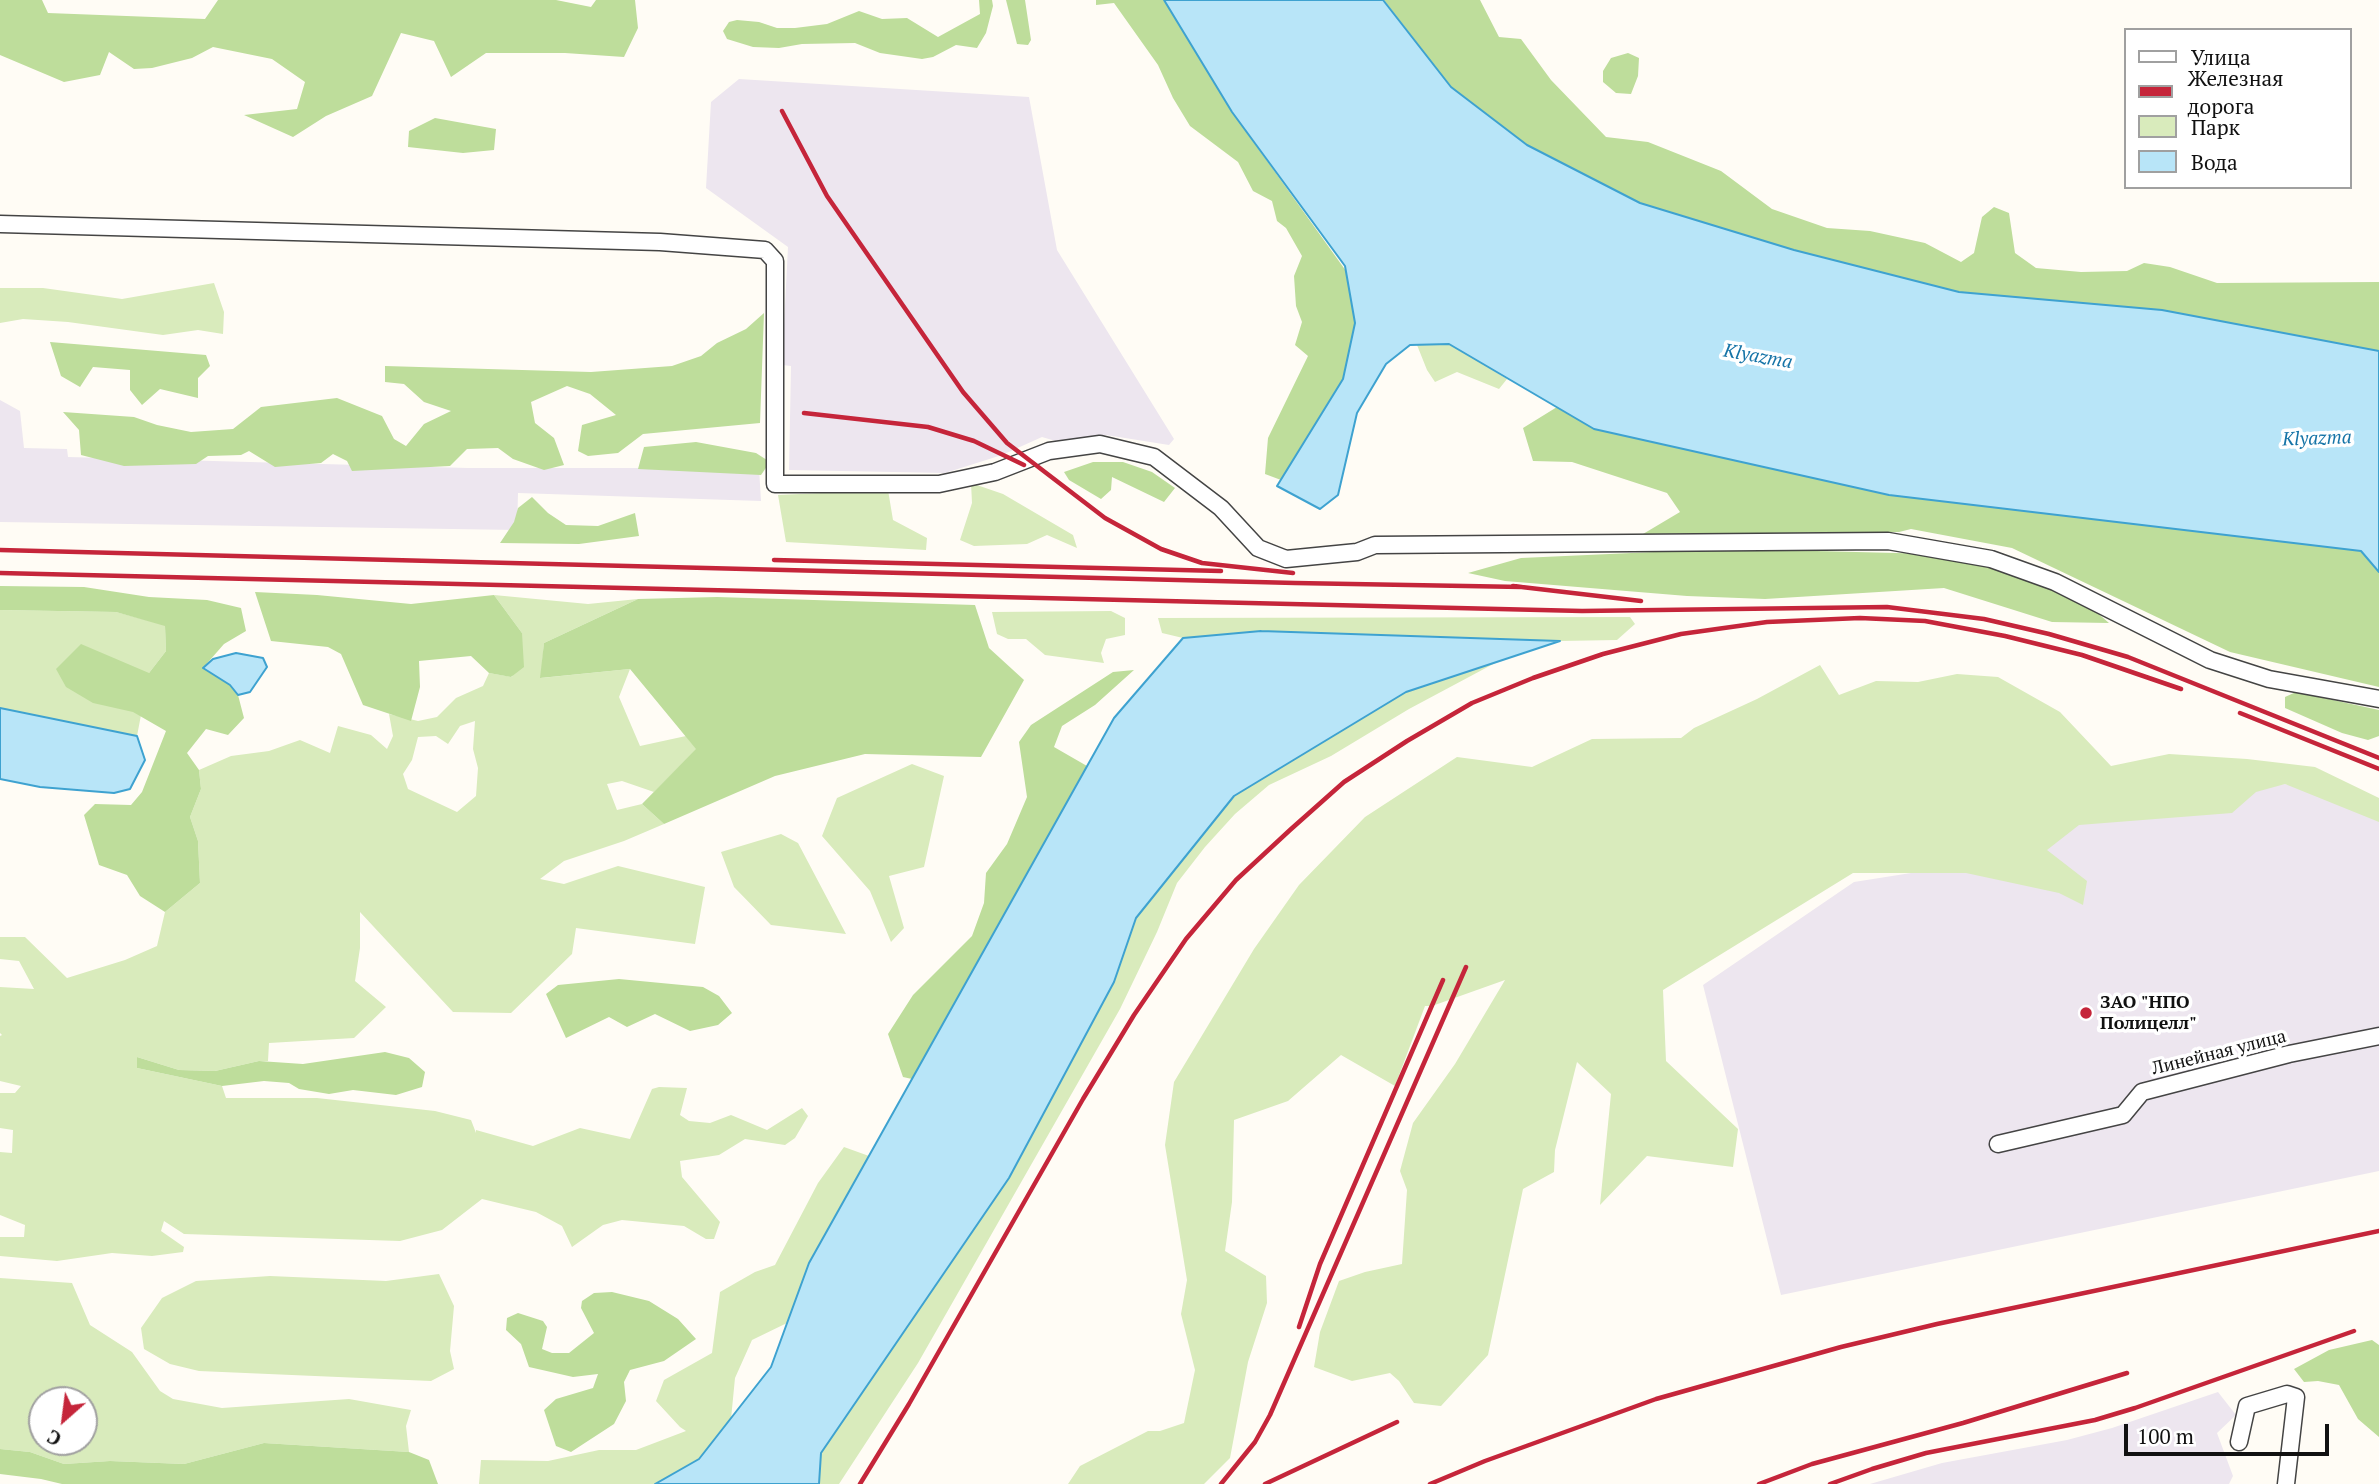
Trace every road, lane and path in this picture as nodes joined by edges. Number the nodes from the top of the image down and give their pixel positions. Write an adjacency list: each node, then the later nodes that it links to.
1 (0, 224): 2 (street)
2 (2379, 699)
3 (2379, 1036): 4 (street, Линейная улица)
4 (1998, 1144)
5 (2239, 1442): 6 (street)
6 (2286, 1484)

